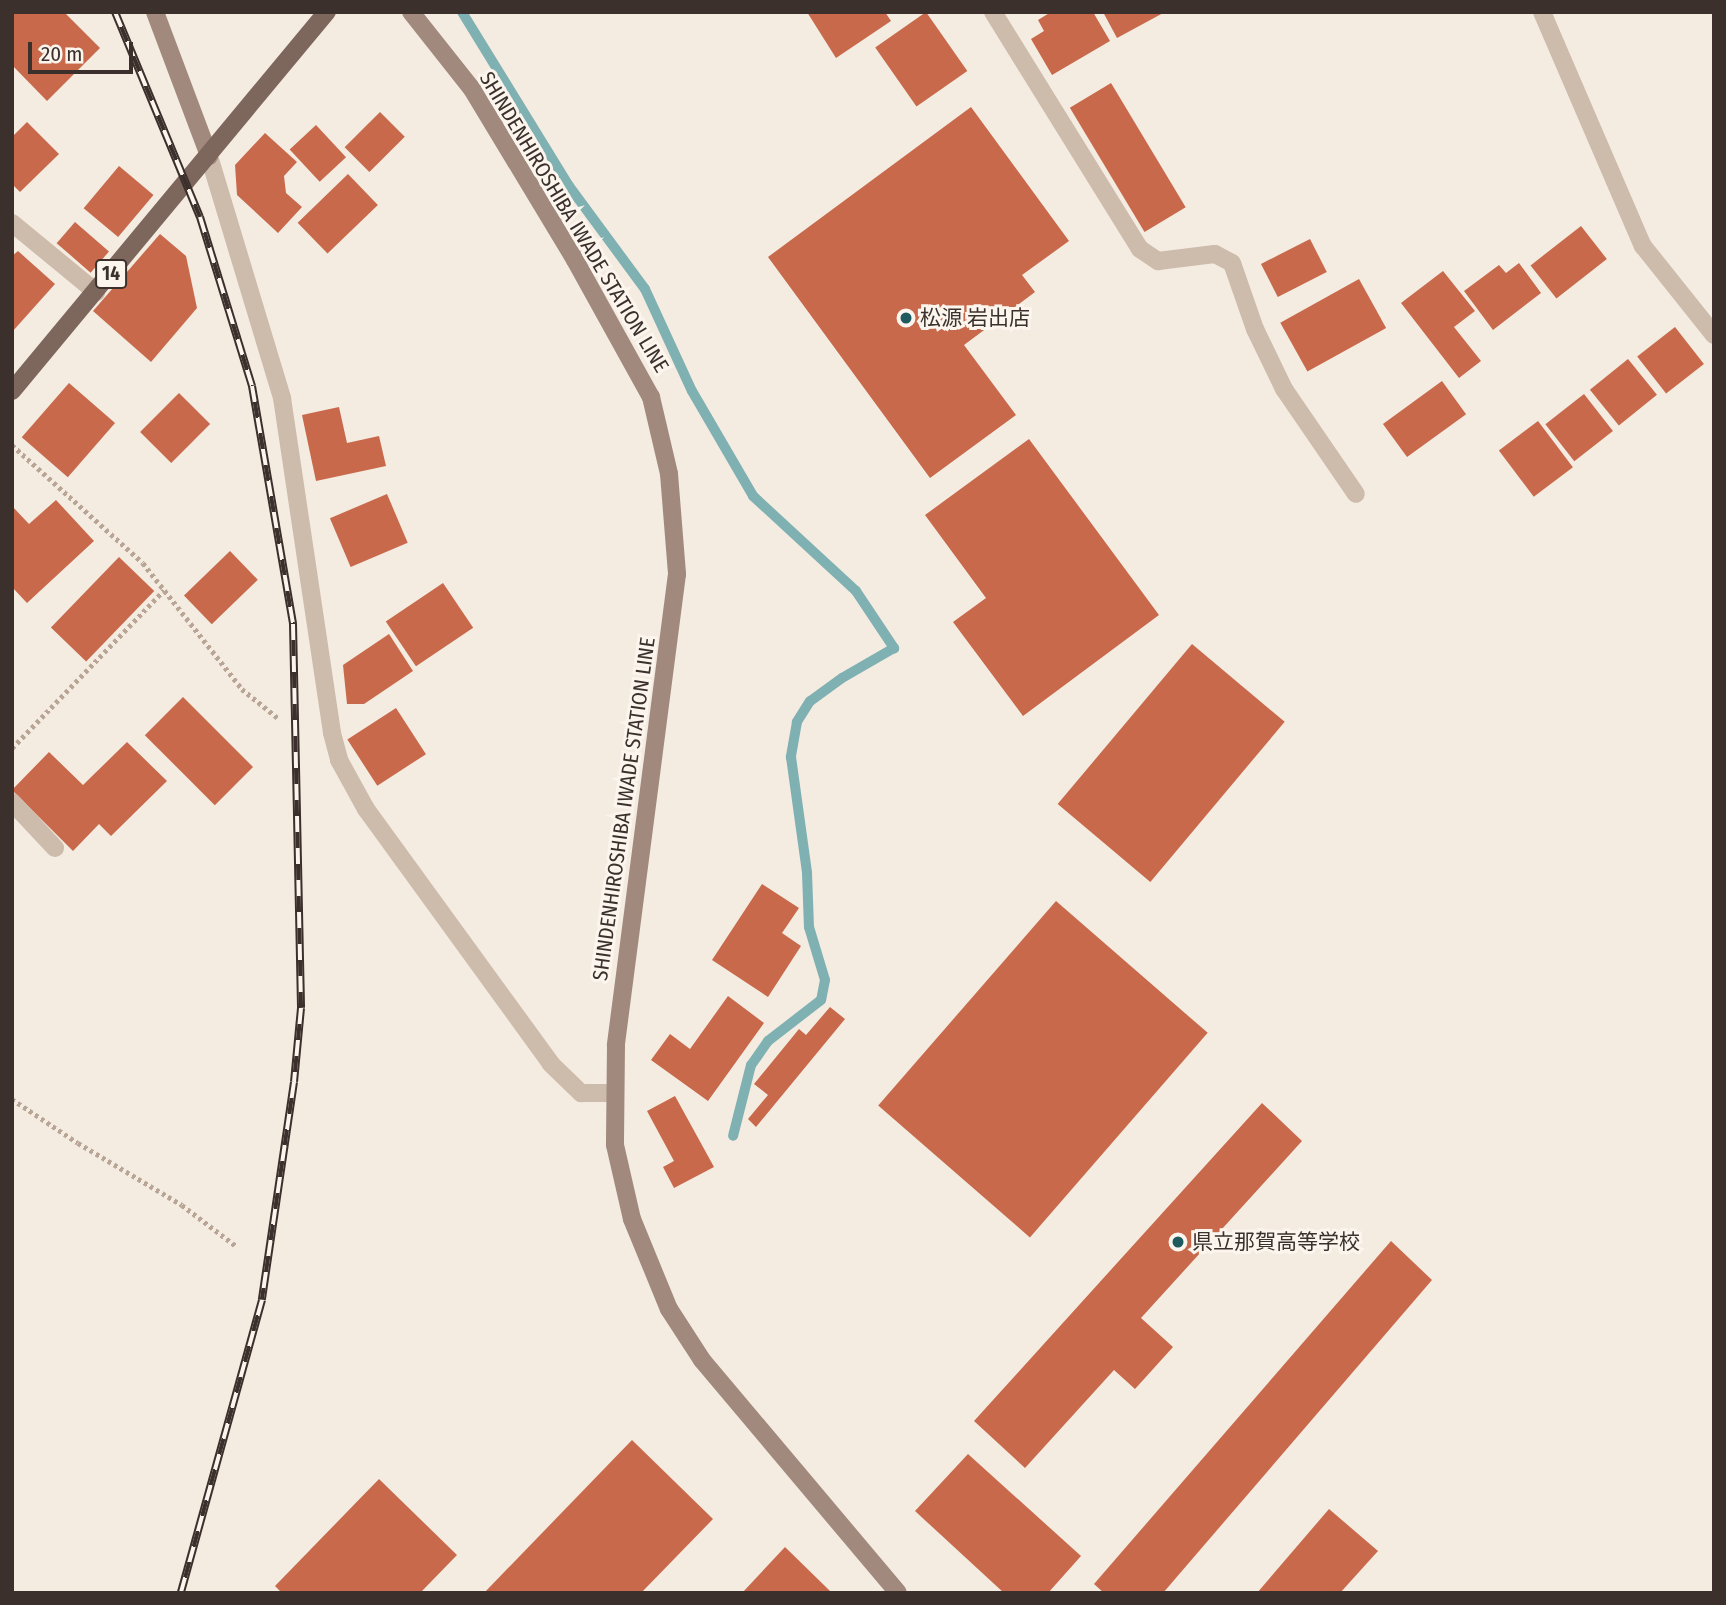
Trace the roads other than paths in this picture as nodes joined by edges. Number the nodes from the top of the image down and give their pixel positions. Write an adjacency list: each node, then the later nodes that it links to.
1 (155, 12): 6 (main road)
2 (327, 12): 6 (main road, 14)
3 (411, 12): 14 (main road, SHINDENHIROSHIBA IWADE STATION LINE)
4 (1542, 12): 9 (street)
5 (1001, 15): 11 (street)
6 (209, 156): 8 (main road, 14); 14 (street)
7 (12, 223): 8 (street)
8 (96, 292): 10 (main road, 14)
9 (1714, 335)
10 (12, 391)
11 (1356, 494)
12 (12, 802): 13 (street)
13 (55, 848)
14 (614, 1093): 15 (main road, SHINDENHIROSHIBA IWADE STATION LINE)
15 (898, 1593)

